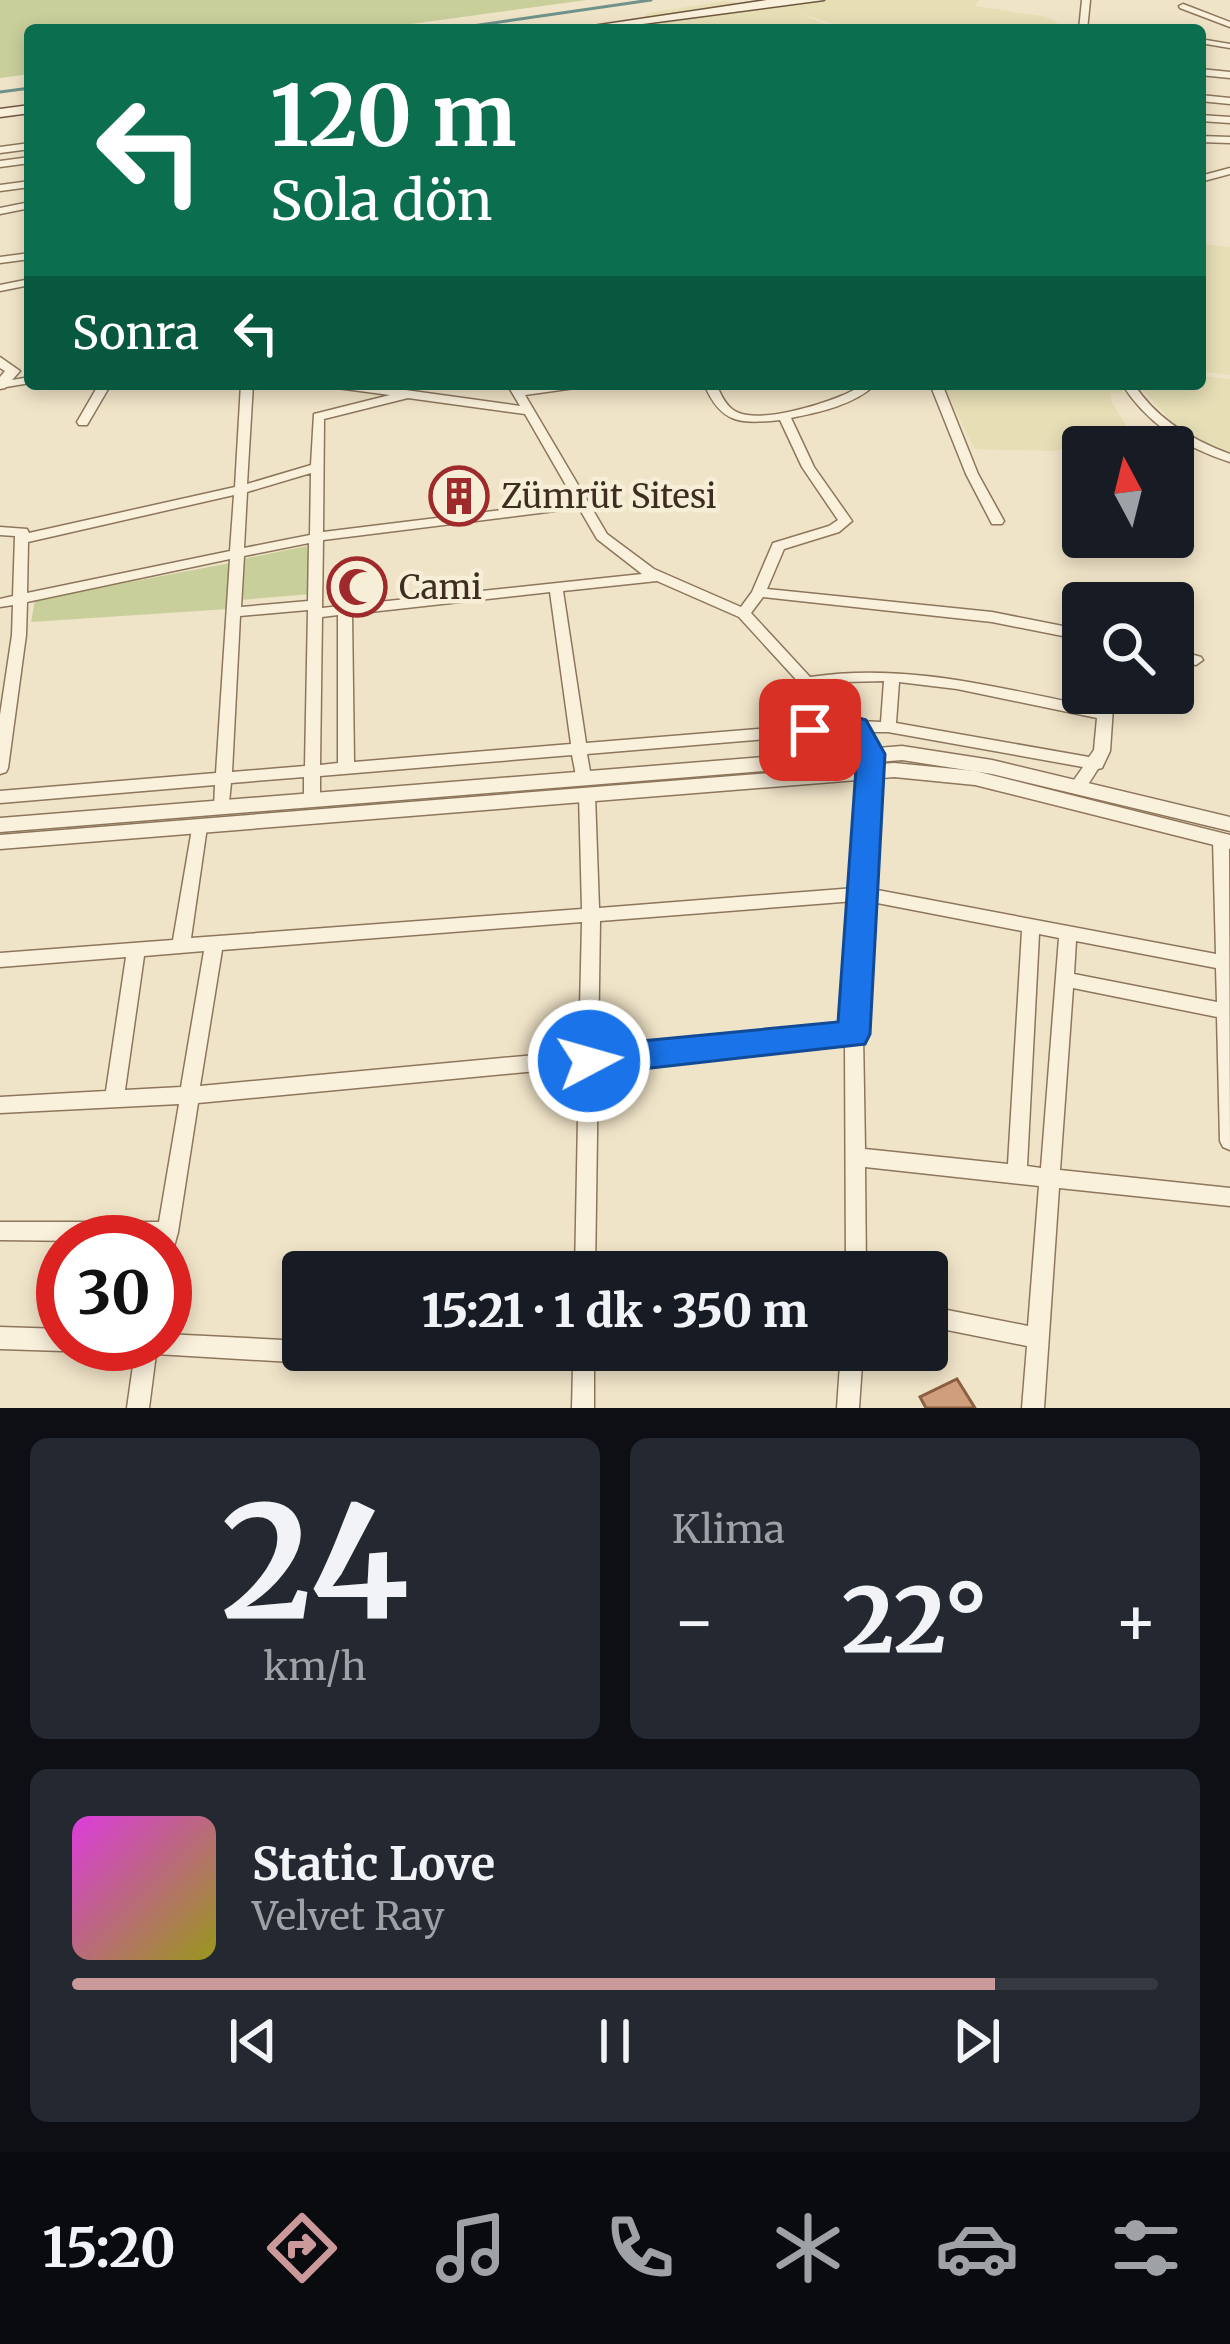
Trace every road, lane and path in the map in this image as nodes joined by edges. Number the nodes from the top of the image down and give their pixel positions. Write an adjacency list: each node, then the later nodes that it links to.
1 (791, 0): 4 (main road)
2 (819, 0): 5 (main road)
3 (1183, 5): 6 (street)
4 (616, 24)
5 (645, 24)
6 (1230, 25)
7 (8, 366): 8 (street)
8 (0, 385)
9 (102, 390): 20 (street)
10 (247, 390): 23 (street)
11 (380, 390): 17 (street)
12 (517, 390): 18 (street)
13 (714, 390): 19 (street)
14 (862, 390): 19 (street)
15 (938, 390): 25 (street)
16 (1132, 390): 21 (street)
17 (408, 394): 18 (street); 22 (street)
18 (528, 412): 24 (street)
19 (783, 414): 32 (street)
20 (83, 422)
21 (1230, 458)
22 (318, 467): 23 (street); 27 (street)
23 (239, 490): 28 (street); 29 (street)
24 (580, 504): 27 (street); 30 (street)
25 (997, 520)
26 (0, 531): 28 (street)
27 (317, 537): 29 (street); 34 (street)
28 (22, 539): 33 (street)
29 (235, 554): 33 (street); 36 (street)
30 (660, 576): 31 (street); 37 (street)
31 (556, 587): 35 (street); 44 (street)
32 (759, 592): 37 (street); 38 (street)
33 (8, 601): 47 (street)
34 (316, 609): 35 (street); 36 (street); 49 (street)
35 (345, 610): 48 (street)
36 (234, 612): 50 (street)
37 (744, 614): 40 (street)
38 (1062, 631)
39 (892, 677): 40 (street); 41 (street); 43 (street)
40 (807, 682): 42 (street)
41 (1106, 716): 46 (street)
42 (856, 726): 43 (street); 44 (street); 45 (street)
43 (888, 727): 46 (street)
44 (579, 749): 48 (street); 51 (street)
45 (872, 762): 51 (street); 52 (street); 58 (street); 60 (street)
46 (1096, 764): 52 (street)
47 (0, 768)
48 (346, 769): 49 (street)
49 (314, 771): 50 (street); 54 (street)
50 (223, 779): 53 (street); 55 (street)
51 (585, 786): 54 (street); 57 (street); 61 (street)
52 (1077, 787): 58 (street)
53 (0, 797)
54 (312, 800): 55 (street)
55 (222, 808): 56 (street)
56 (0, 825)
57 (199, 827): 59 (street); 65 (street)
58 (1227, 835): 68 (street)
59 (0, 842)
60 (864, 894): 61 (street); 62 (street); 71 (street)
61 (591, 914): 64 (street); 72 (street)
62 (1031, 926): 63 (street); 78 (street)
63 (1068, 933): 68 (street); 69 (street)
64 (214, 943): 65 (street); 73 (street)
65 (182, 946): 66 (street)
66 (136, 949): 67 (street); 74 (street)
67 (0, 959)
68 (1227, 963): 70 (street)
69 (1065, 979): 70 (street); 79 (street)
70 (1225, 1011): 76 (street)
71 (854, 1034): 72 (street); 77 (street)
72 (589, 1061): 73 (street); 84 (street)
73 (190, 1095): 74 (street); 81 (street)
74 (114, 1099): 75 (street)
75 (0, 1105)
76 (1230, 1141)
77 (857, 1157): 78 (street); 85 (street)
78 (1017, 1173): 79 (street)
79 (1051, 1176): 80 (street); 88 (street)
80 (1230, 1197)
81 (170, 1215)
82 (0, 1231): 83 (street)
83 (36, 1233)
84 (585, 1251)
85 (856, 1251)
86 (948, 1320): 88 (street)
87 (0, 1338): 89 (street)
88 (1037, 1338): 98 (street)
89 (36, 1339)
90 (192, 1346): 91 (street)
91 (282, 1351)
92 (143, 1371): 95 (street)
93 (584, 1371): 96 (street)
94 (851, 1371): 97 (street)
95 (138, 1408)
96 (583, 1408)
97 (848, 1408)
98 (1034, 1408)

